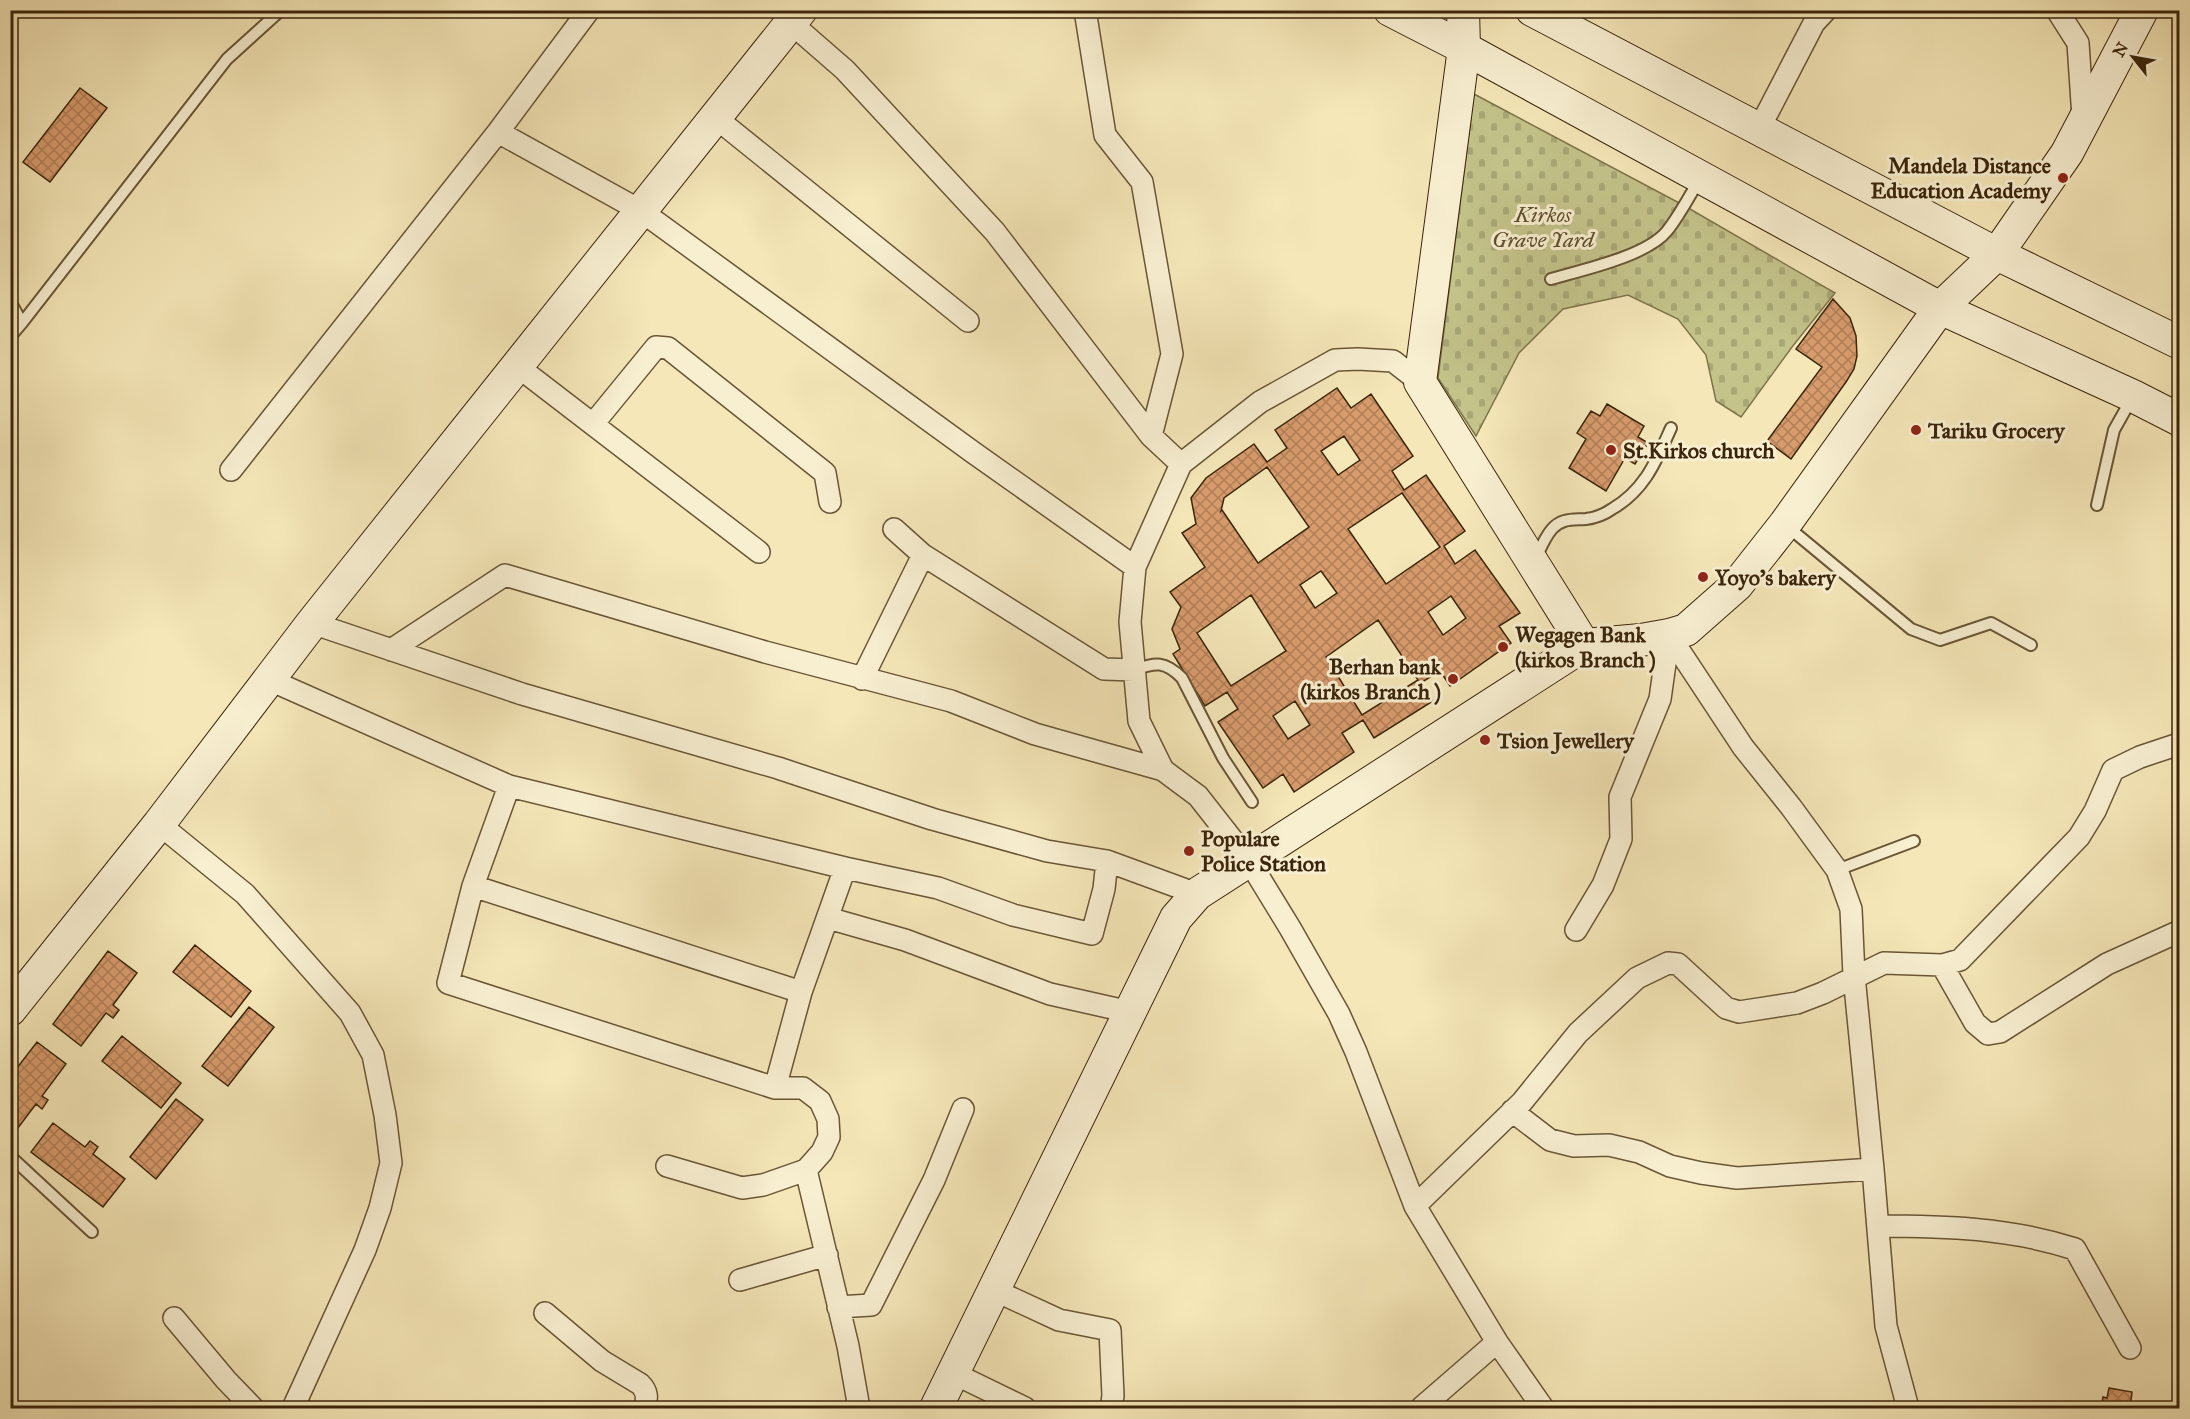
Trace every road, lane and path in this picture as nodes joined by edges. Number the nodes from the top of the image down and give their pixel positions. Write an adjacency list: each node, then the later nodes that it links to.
1 (281, 10): 23 (lane)
2 (589, 10): 15 (street)
3 (1085, 10): 32 (street)
4 (1390, 10): 11 (street)
5 (1463, 10): 11 (street)
6 (1533, 10): 14 (street)
7 (1826, 10): 14 (street)
8 (2057, 10): 13 (street)
9 (2142, 10): 13 (street)
10 (796, 17): 12 (street); 32 (street)
11 (1464, 48): 16 (street); 27 (street)
12 (716, 118): 17 (street); 22 (street)
13 (2083, 125): 18 (street)
14 (1760, 129): 18 (street)
15 (498, 132): 17 (street); 34 (street)
16 (1701, 177): 19 (lane); 21 (street)
17 (641, 211): 26 (street); 42 (street)
18 (1997, 254): 21 (street); 25 (street)
19 (1551, 279)
20 (10, 301): 23 (lane)
21 (1940, 308): 28 (street); 37 (street)
22 (968, 321)
23 (22, 323): 24 (lane)
24 (10, 337)
25 (2180, 344)
26 (517, 366): 30 (street); 43 (street)
27 (1420, 382): 33 (street); 41 (street)
28 (2133, 396): 29 (street); 36 (lane)
29 (2180, 420)
30 (592, 424): 35 (street); 39 (street)
31 (1671, 428): 41 (lane)
32 (1151, 436): 33 (street)
33 (1181, 464): 42 (street)
34 (231, 470)
35 (830, 502)
36 (2097, 505)
37 (1785, 524): 44 (street); 46 (lane)
38 (894, 529): 40 (street)
39 (759, 552)
40 (923, 555): 48 (street); 49 (street)
41 (1533, 563): 45 (street)
42 (1135, 567): 48 (street)
43 (312, 622): 47 (street); 50 (street)
44 (1669, 635): 45 (street); 61 (street); 65 (street)
45 (1584, 645): 59 (street)
46 (2031, 645)
47 (391, 650): 49 (street); 58 (street)
48 (1134, 670): 53 (street); 55 (lane)
49 (862, 679): 53 (street)
50 (270, 680): 54 (street); 56 (street)
51 (2180, 728): 52 (street)
52 (2179, 746): 67 (street)
53 (1163, 770): 59 (street)
54 (509, 786): 60 (street); 62 (street)
55 (1252, 802)
56 (159, 824): 70 (street); 92 (street)
57 (1914, 841): 61 (lane)
58 (1107, 861): 60 (street); 63 (street)
59 (1249, 861): 63 (street); 79 (street)
60 (845, 868): 64 (street)
61 (1837, 870): 68 (street)
62 (472, 886): 69 (street); 72 (street)
63 (1197, 894): 71 (street)
64 (828, 918): 69 (street); 71 (street)
65 (1576, 930)
66 (2180, 931): 67 (street)
67 (1942, 965): 68 (street)
68 (1854, 976): 74 (street); 77 (street)
69 (801, 992): 72 (street)
70 (10, 1010)
71 (1130, 1011): 84 (street)
72 (775, 1088): 78 (street)
73 (963, 1109): 85 (street)
74 (1512, 1111): 77 (street); 79 (street)
75 (10, 1156): 81 (lane)
76 (666, 1166): 78 (street)
77 (1873, 1169): 80 (street)
78 (806, 1170): 82 (street)
79 (1414, 1206): 88 (street)
80 (1878, 1226): 89 (street); 100 (street)
81 (92, 1232)
82 (827, 1255): 83 (street); 85 (street)
83 (740, 1280)
84 (994, 1290): 90 (street); 97 (street)
85 (838, 1307): 94 (street)
86 (545, 1313): 93 (street)
87 (174, 1318): 91 (street)
88 (1497, 1342): 98 (street); 99 (street)
89 (2130, 1348)
90 (953, 1373): 95 (street); 96 (street)
91 (253, 1408)
92 (293, 1408)
93 (645, 1408)
94 (859, 1408)
95 (936, 1408)
96 (1026, 1408)
97 (1112, 1408)
98 (1421, 1408)
99 (1543, 1408)
100 (1908, 1408)

